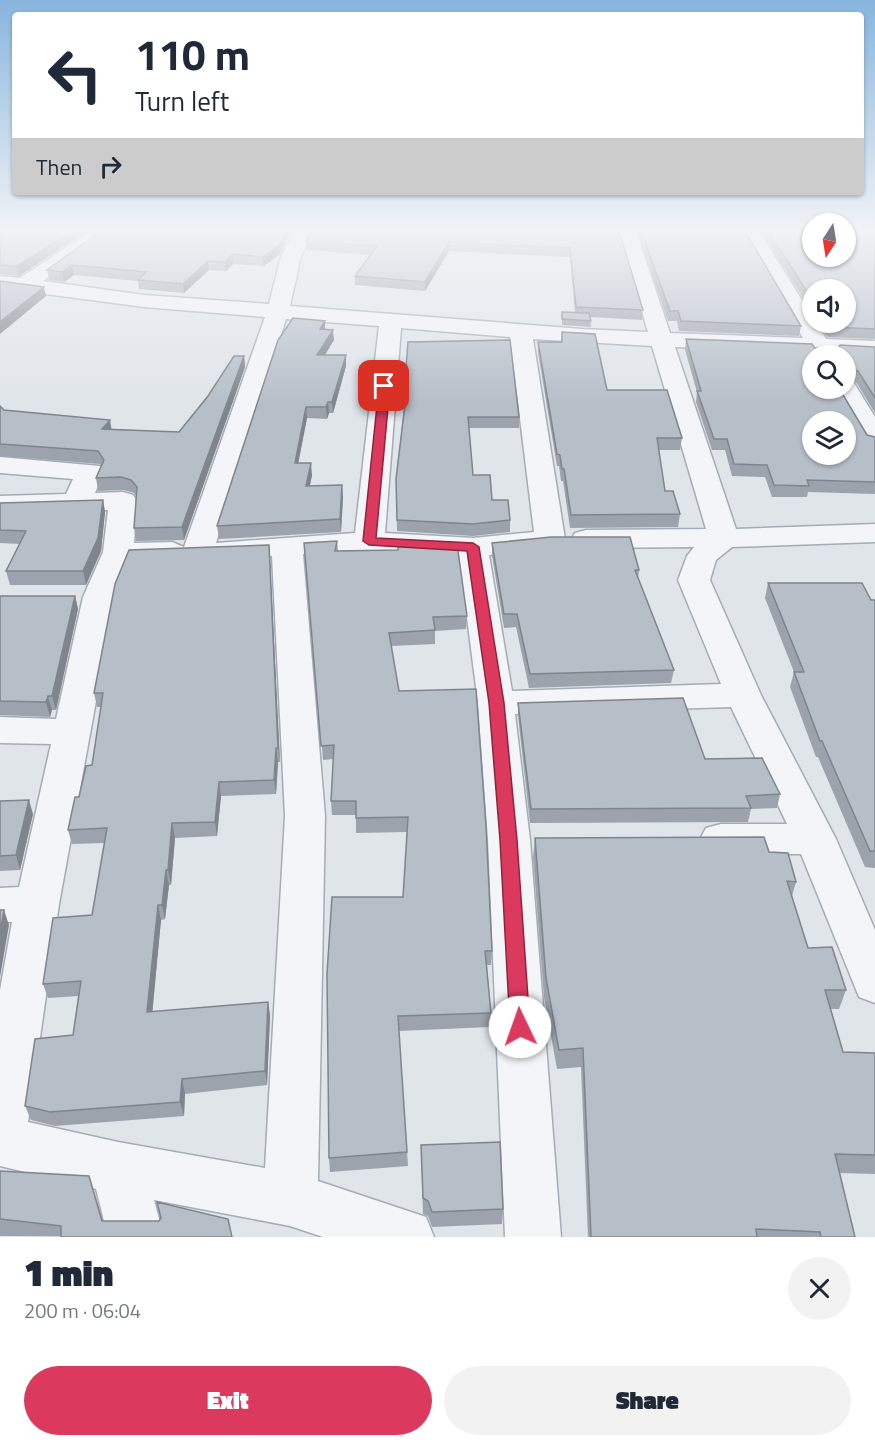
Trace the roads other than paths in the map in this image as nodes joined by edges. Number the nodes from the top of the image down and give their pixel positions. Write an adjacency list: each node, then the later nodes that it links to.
1 (58, 289): 5 (street)
2 (283, 289): 5 (street)
3 (645, 289): 8 (street)
4 (784, 289): 9 (street)
5 (278, 310): 6 (street); 24 (street)
6 (391, 320): 7 (street); 21 (street)
7 (520, 330): 8 (street); 20 (street)
8 (660, 339): 11 (street); 19 (street)
9 (819, 345)
10 (875, 348): 12 (street)
11 (802, 349)
12 (856, 349)
13 (851, 399): 14 (street)
14 (875, 439)
15 (0, 465): 16 (street)
16 (76, 504): 17 (street); 25 (street)
17 (0, 506)
18 (875, 533): 19 (street)
19 (724, 538): 20 (street); 26 (street)
20 (550, 539): 23 (street)
21 (369, 541): 22 (street); 23 (street)
22 (287, 546): 24 (street); 37 (street)
23 (473, 547): 27 (street)
24 (198, 551): 25 (street)
25 (118, 552): 29 (street)
26 (743, 695): 27 (street); 31 (street)
27 (496, 703): 40 (street)
28 (0, 730): 29 (street)
29 (73, 732): 32 (street)
30 (685, 839): 31 (street)
31 (815, 839): 33 (street)
32 (19, 904): 34 (street)
33 (875, 983)
34 (0, 1136)
35 (0, 1141): 36 (street)
36 (118, 1168): 37 (street); 38 (street)
37 (290, 1200): 39 (street)
38 (135, 1237)
39 (406, 1237)
40 (532, 1237)

